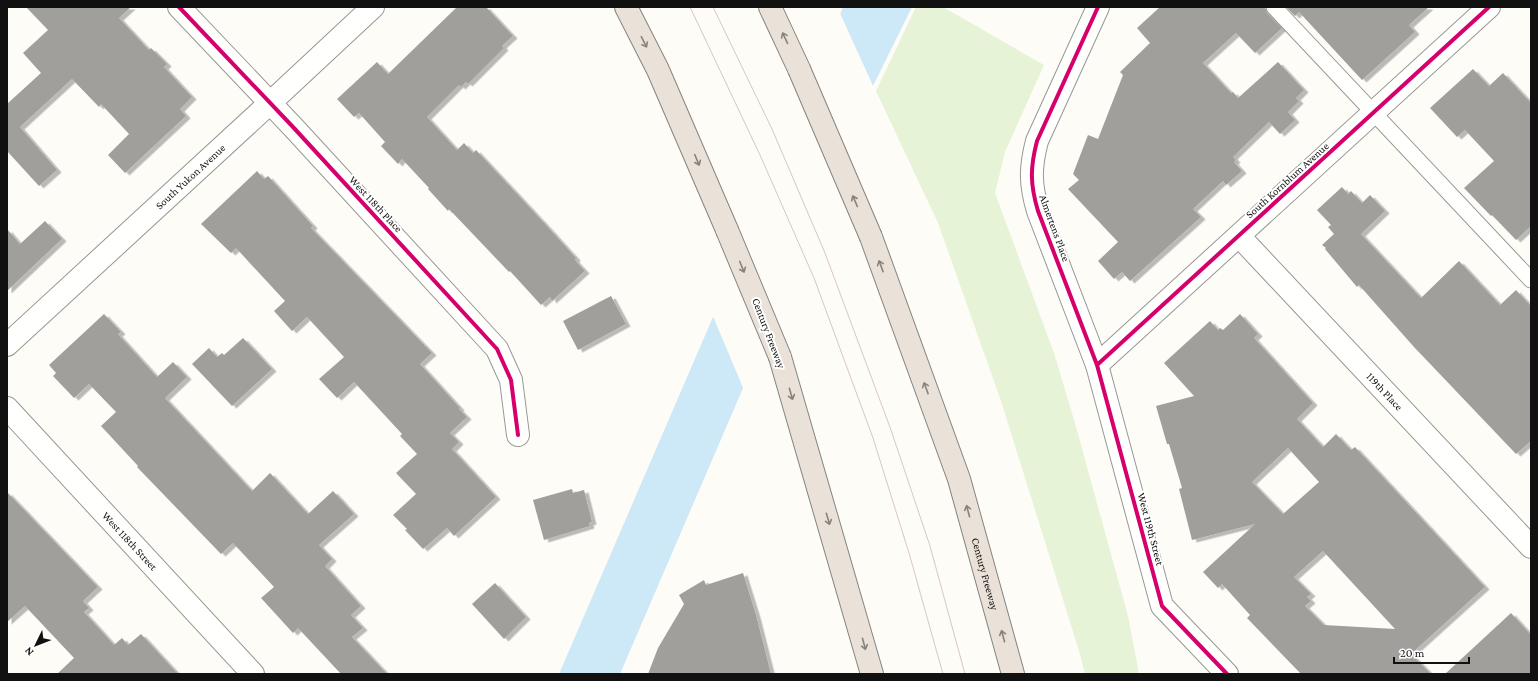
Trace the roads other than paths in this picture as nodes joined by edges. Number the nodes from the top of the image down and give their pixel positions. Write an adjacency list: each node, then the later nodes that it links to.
1 (179, 7): 8 (street, West 118th Place)
2 (373, 7): 8 (street, South Yukon Avenue)
3 (626, 7): 18 (highway, Century Freeway, one-way to 18, bridge)
4 (770, 7): 19 (highway, Century Freeway, one-way to 4, bridge)
5 (1098, 7): 13 (street, Almertens Place)
6 (1274, 7): 9 (lane)
7 (1489, 7): 9 (street, South Kornblum Avenue)
8 (270, 103): 12 (street, South Yukon Avenue); 15 (street, West 118th Place)
9 (1374, 112): 10 (street, South Kornblum Avenue); 11 (lane)
10 (1239, 236): 13 (street, South Kornblum Avenue); 16 (street, 119th Place)
11 (1531, 280)
12 (7, 345)
13 (1097, 366): 20 (street, West 119th Street)
14 (7, 408): 17 (street, West 118th Street)
15 (518, 435)
16 (1531, 547)
17 (253, 674)
18 (872, 674)
19 (1013, 674)
20 (1227, 674)

